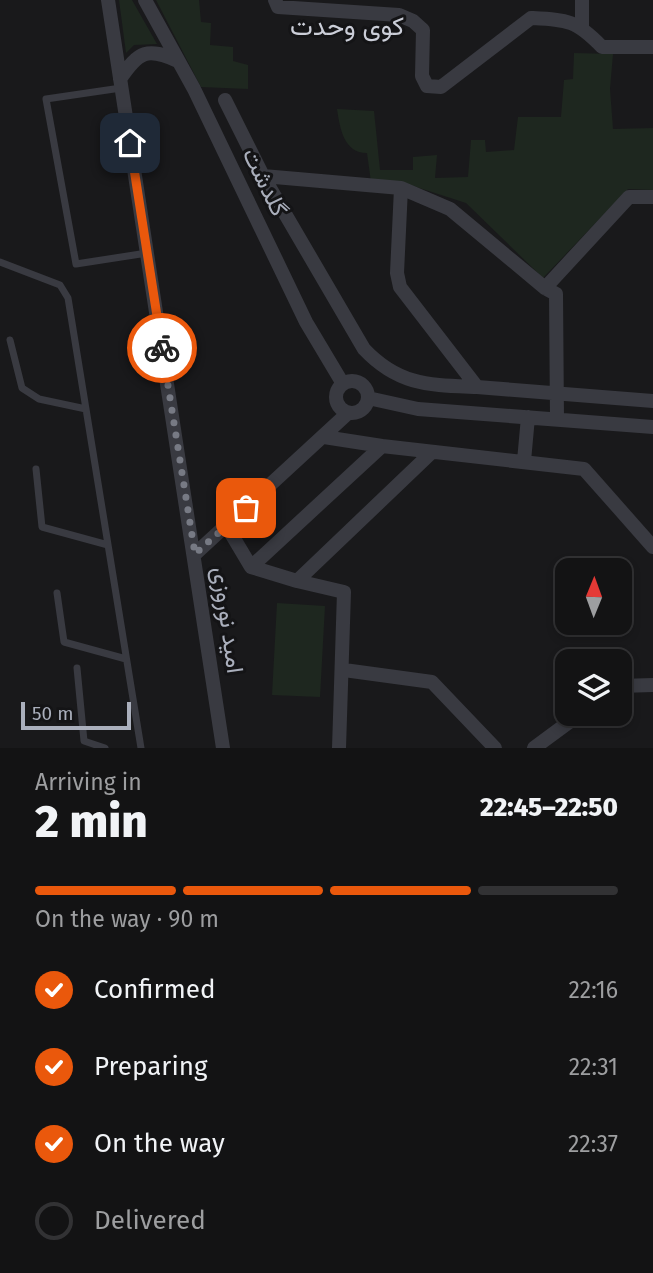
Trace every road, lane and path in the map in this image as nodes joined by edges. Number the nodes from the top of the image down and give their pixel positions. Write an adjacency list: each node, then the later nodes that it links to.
1 (108, 0): 8 (street, امید نوروزی)
2 (145, 0): 7 (street, گلدشت)
3 (275, 0): 5 (street)
4 (582, 0): 5 (street)
5 (582, 26): 6 (street)
6 (653, 47)
7 (178, 61): 8 (street); 17 (street, گلدشت)
8 (121, 84): 13 (street, امید نوروزی); 13 (lane)
9 (225, 100): 10 (street)
10 (263, 176): 11 (street); 18 (street)
11 (401, 188): 15 (street); 18 (street)
12 (653, 197): 15 (street)
13 (147, 253): 35 (street, امید نوروزی)
14 (0, 262): 22 (lane)
15 (545, 289): 19 (street)
16 (10, 340): 22 (lane)
17 (343, 384): 20 (street); 23 (street)
18 (477, 387): 19 (street)
19 (557, 393): 21 (street); 25 (street)
20 (368, 398): 23 (street); 24 (street)
21 (653, 401)
22 (86, 409): 33 (lane)
23 (348, 413): 27 (street)
24 (528, 417): 25 (street); 30 (street)
25 (557, 418): 26 (street)
26 (653, 427)
27 (324, 437): 28 (street); 32 (street)
28 (382, 446): 29 (street); 36 (street)
29 (432, 452): 30 (street); 37 (street)
30 (524, 461): 34 (street)
31 (36, 470): 33 (lane)
32 (226, 525): 35 (street); 36 (street)
33 (108, 545): 39 (lane)
34 (653, 547)
35 (195, 554): 47 (street, امید نوروزی)
36 (251, 567): 37 (street)
37 (297, 581): 41 (street)
38 (57, 593): 39 (lane)
39 (126, 659): 46 (lane)
40 (77, 668): 45 (lane)
41 (344, 670): 48 (street); 49 (street)
42 (653, 685): 43 (street)
43 (632, 686)
44 (564, 726): 50 (street)
45 (105, 748)
46 (141, 748)
47 (223, 748)
48 (339, 748)
49 (495, 748)
50 (534, 748)

